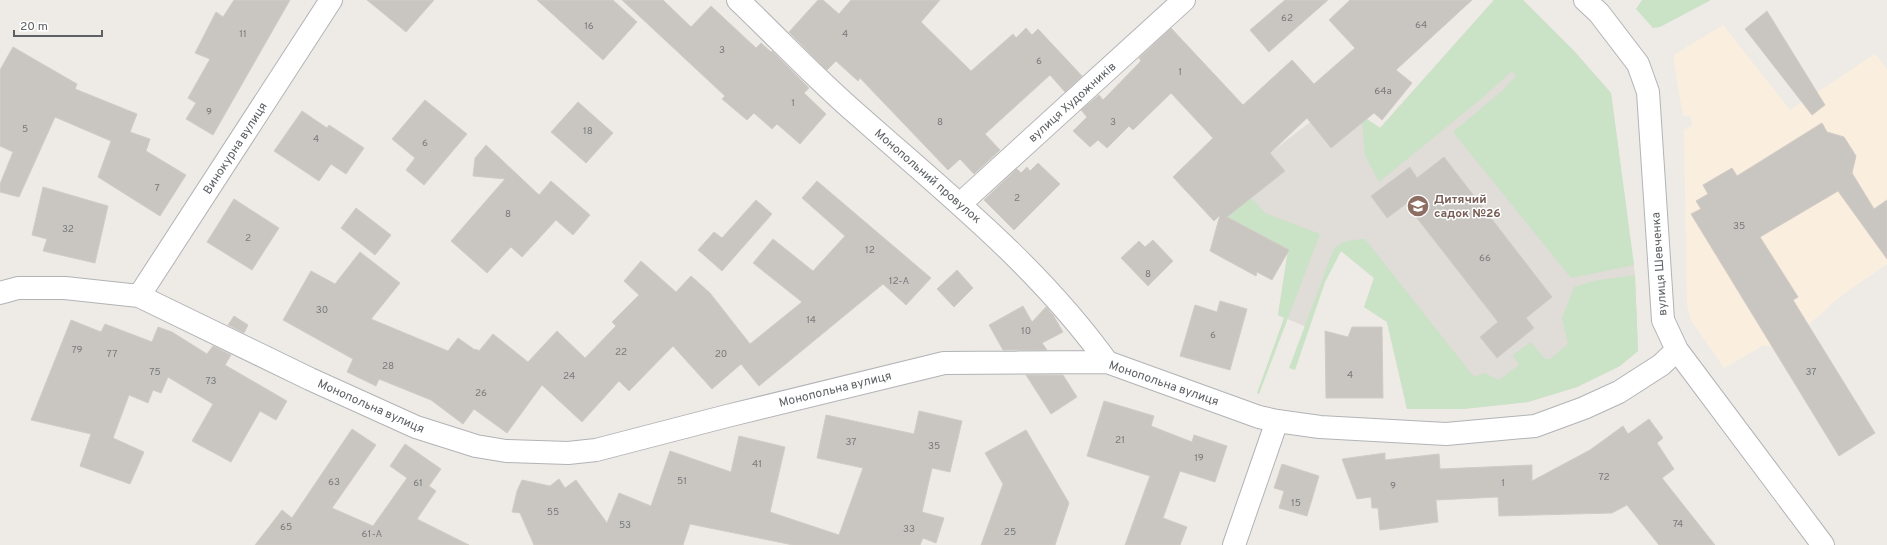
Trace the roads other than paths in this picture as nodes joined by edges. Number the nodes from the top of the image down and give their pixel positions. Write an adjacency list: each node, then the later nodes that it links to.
1 (331, 0): 7 (street, Винокурна вулиця)
2 (738, 0): 5 (street, Монопольний провулок)
3 (1184, 0): 5 (street, вулиця Художників)
4 (1585, 0): 8 (street, вулиця Шевченка)
5 (960, 204): 9 (street, Монопольний провулок)
6 (0, 293): 7 (street, Монопольна вулиця)
7 (139, 296): 9 (street, Монопольна вулиця)
8 (1677, 350): 10 (street, Монопольна вулиця); 12 (street, вулиця Шевченка)
9 (1107, 362): 10 (street, Монопольна вулиця)
10 (1277, 421): 11 (street)
11 (1234, 545)
12 (1824, 545)

